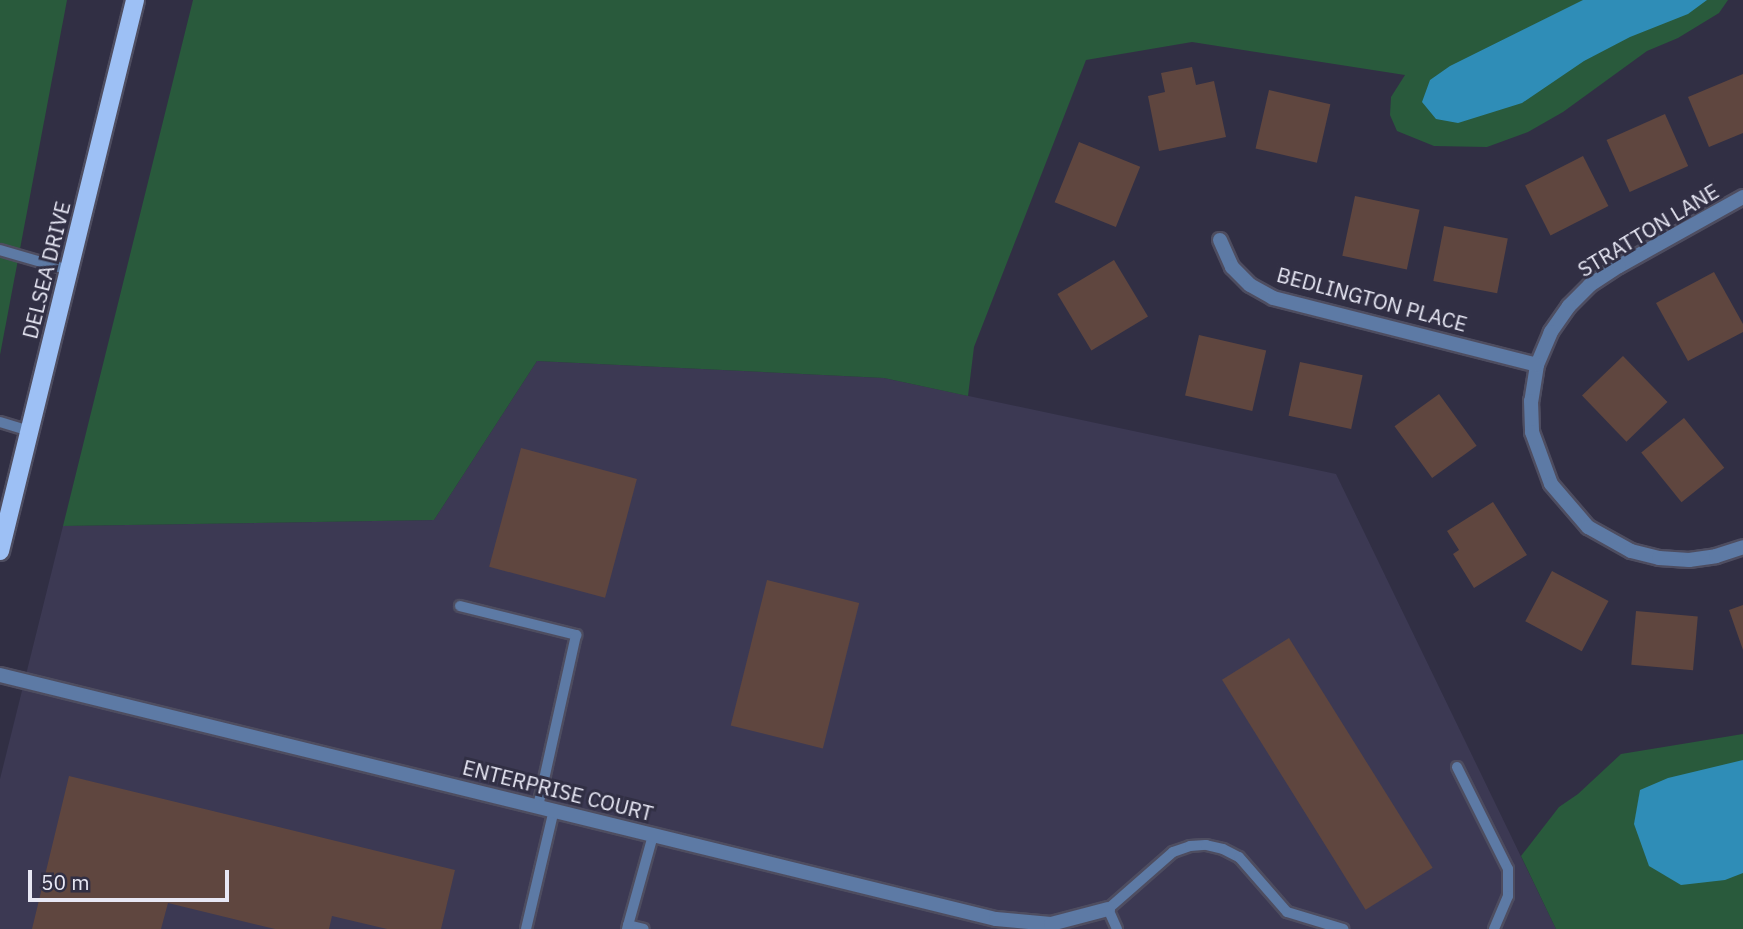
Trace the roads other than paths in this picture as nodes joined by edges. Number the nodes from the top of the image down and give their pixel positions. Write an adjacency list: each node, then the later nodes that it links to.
1 (135, 0): 5 (main road, DELSEA DRIVE)
2 (1743, 198): 6 (street, STRATTON LANE)
3 (1220, 240): 6 (street, BEDLINGTON PLACE)
4 (0, 250): 5 (lane)
5 (69, 270): 8 (main road, DELSEA DRIVE)
6 (1537, 365): 9 (street, STRATTON LANE)
7 (0, 422): 8 (lane)
8 (29, 430): 10 (main road, DELSEA DRIVE)
9 (1743, 547)
10 (0, 551)
11 (460, 606): 14 (lane)
12 (0, 675): 14 (street, ENTERPRISE COURT)
13 (1457, 767): 24 (lane)
14 (538, 806): 15 (street, ENTERPRISE COURT)
15 (554, 810): 16 (street, ENTERPRISE COURT); 20 (lane)
16 (653, 835): 18 (street, ENTERPRISE COURT); 19 (lane)
17 (1108, 909): 18 (street, ENTERPRISE COURT); 22 (lane); 23 (lane)
18 (995, 924)
19 (628, 927): 21 (lane)
20 (526, 929)
21 (645, 929)
22 (1117, 929)
23 (1343, 929)
24 (1494, 929)

